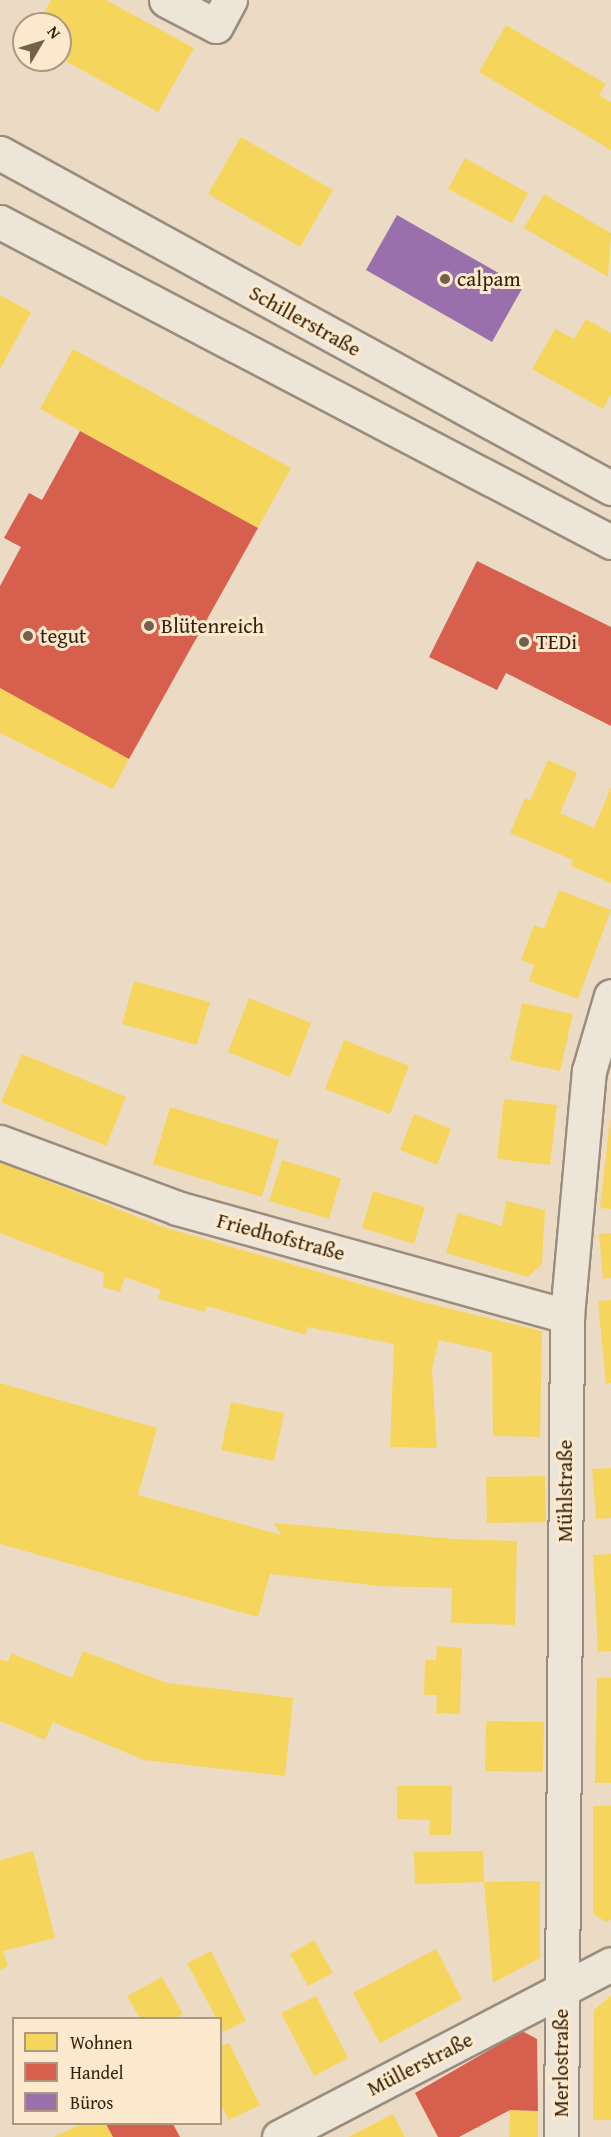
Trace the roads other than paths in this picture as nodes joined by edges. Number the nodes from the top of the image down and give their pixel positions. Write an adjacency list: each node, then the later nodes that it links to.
1 (166, 0): 2 (street)
2 (230, 0)
3 (0, 153): 5 (street, Schillerstraße)
4 (0, 222): 6 (street)
5 (611, 488)
6 (611, 542)
7 (611, 996): 9 (street, Mühlstraße)
8 (0, 1142): 9 (street, Friedhofstraße)
9 (567, 1316): 11 (street, Mühlstraße)
10 (611, 1964): 11 (street, Müllerstraße)
11 (561, 1990): 12 (street, Müllerstraße); 13 (street, Merlostraße)
12 (279, 2137)
13 (561, 2137)

